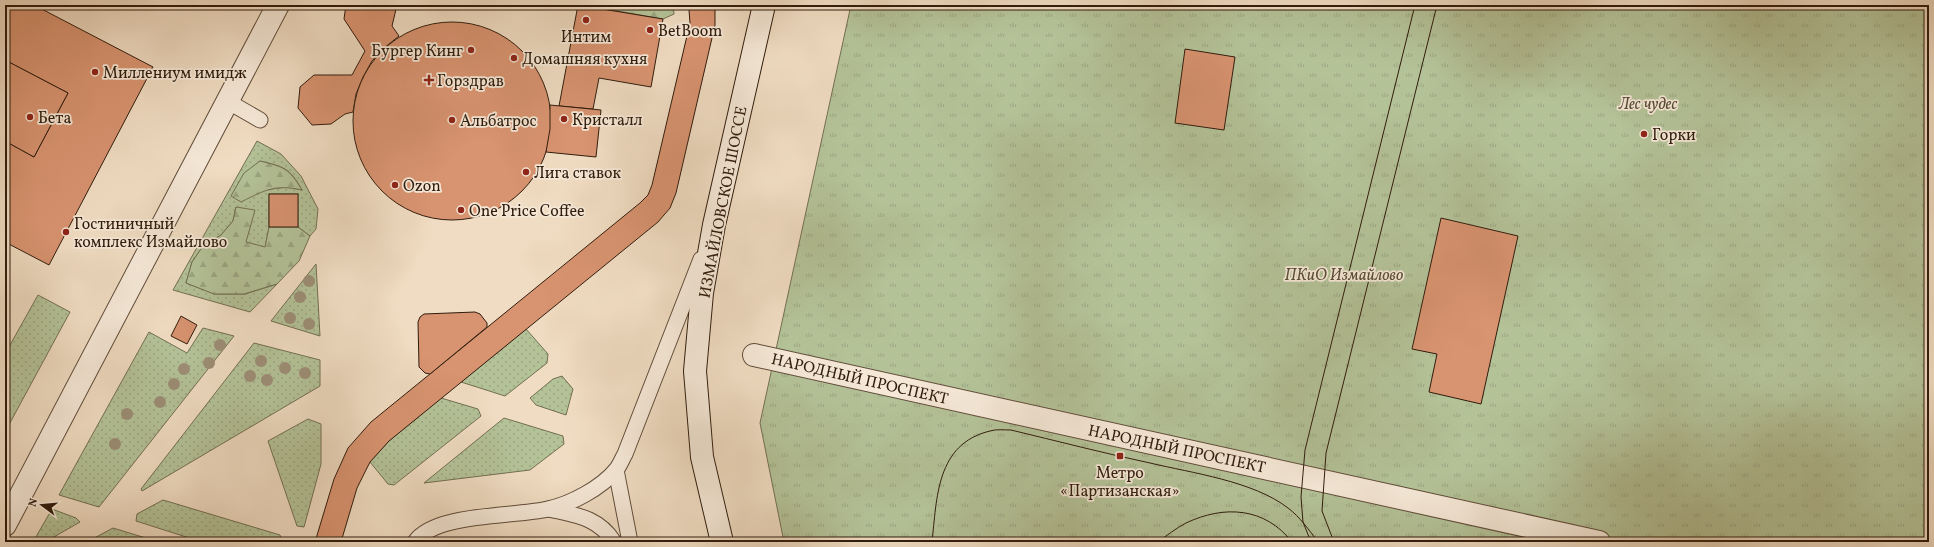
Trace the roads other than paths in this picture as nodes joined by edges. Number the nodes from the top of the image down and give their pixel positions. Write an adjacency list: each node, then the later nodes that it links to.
1 (278, 5): 3 (street)
2 (764, 5): 5 (street, ИЗМАЙЛОВСКОЕ ШОССЕ)
3 (227, 101): 4 (lane); 9 (street)
4 (260, 120)
5 (714, 225): 7 (lane); 13 (street, ИЗМАЙЛОВСКОЕ ШОССЕ)
6 (754, 355): 14 (street, НАРОДНЫЙ ПРОСПЕКТ)
7 (616, 470): 8 (lane); 12 (lane)
8 (549, 509): 10 (lane); 11 (lane)
9 (5, 525)
10 (415, 542)
11 (614, 542)
12 (630, 542)
13 (722, 542)
14 (1599, 542)

